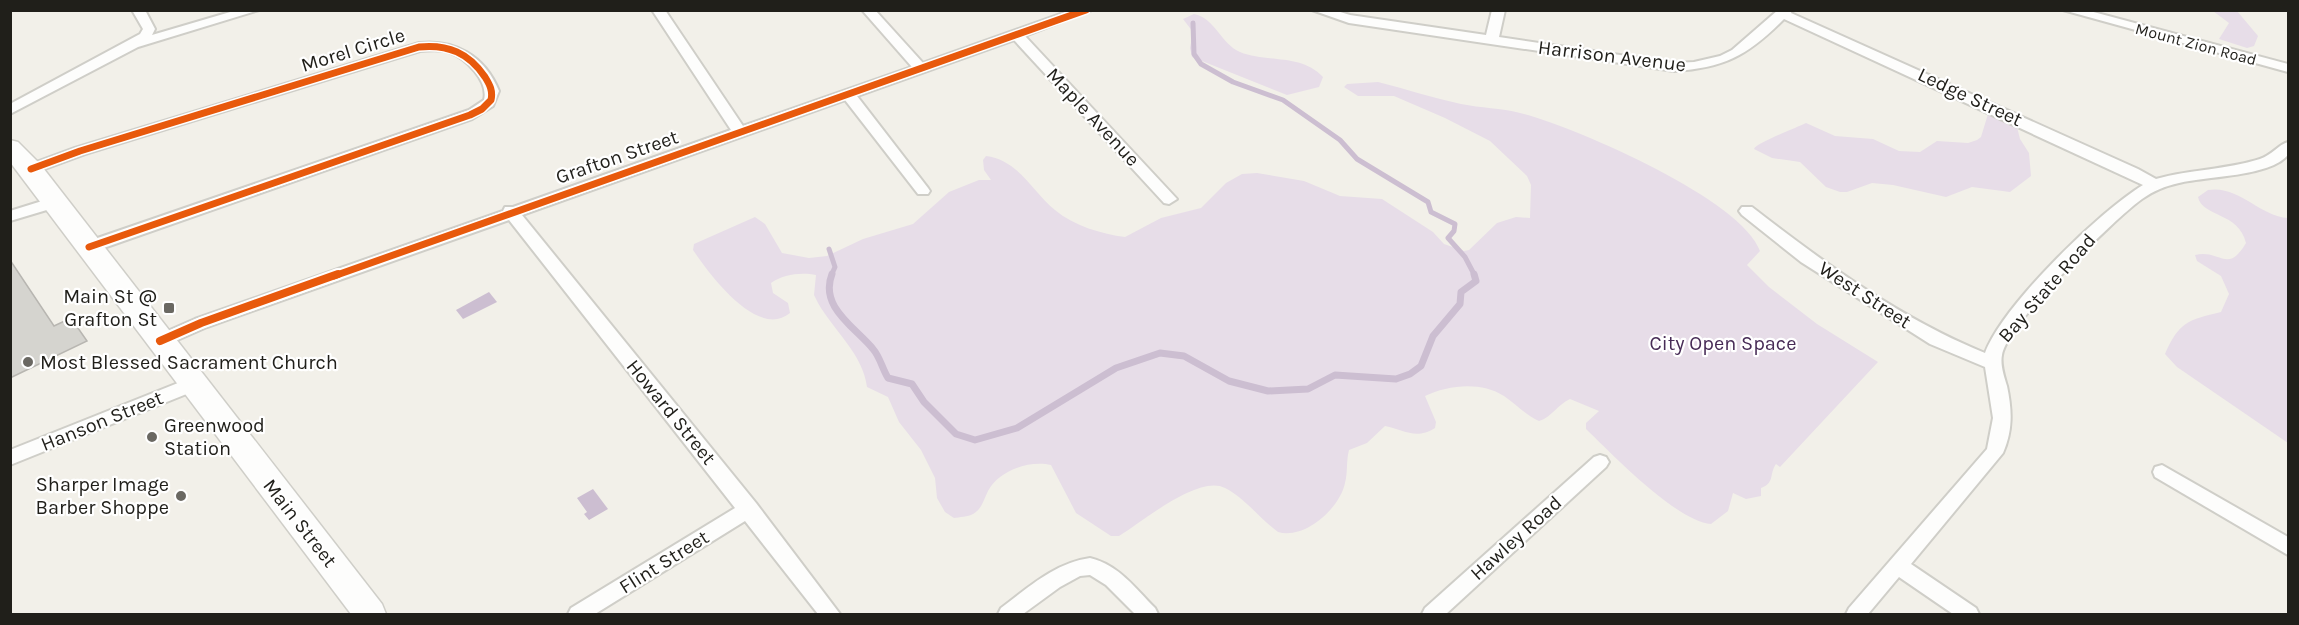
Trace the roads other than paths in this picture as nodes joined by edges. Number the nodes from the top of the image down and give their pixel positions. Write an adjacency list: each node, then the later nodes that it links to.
1 (138, 10): 12 (street)
2 (253, 10): 12 (street)
3 (658, 10): 17 (street)
4 (868, 10): 13 (street)
5 (1086, 10): 10 (street, Grafton Street)
6 (1318, 10): 11 (street, Harrison Avenue)
7 (1499, 10): 11 (street)
8 (2069, 10): 14 (street, Mount Zion Road)
9 (1785, 12): 11 (street, Harrison Avenue); 21 (street, Ledge Street)
10 (1017, 35): 13 (street, Grafton Street); 23 (street, Maple Avenue)
11 (1492, 40)
12 (134, 44): 16 (street)
13 (920, 68): 15 (street, Grafton Street)
14 (2289, 68)
15 (848, 94): 17 (street, Grafton Street); 22 (street)
16 (10, 110)
17 (740, 132): 26 (street, Grafton Street)
18 (10, 147): 20 (main road, Main Street)
19 (2289, 147): 21 (street, Bay State Road)
20 (31, 169): 24 (main road, Main Street); 28 (street, Morel Circle)
21 (2155, 185): 30 (street, Bay State Road)
22 (924, 191)
23 (1169, 199)
24 (55, 202): 27 (street); 28 (main road, Main Street)
25 (1747, 211): 30 (street, West Street)
26 (510, 212): 29 (street, Grafton Street); 35 (street, Howard Street)
27 (10, 216)
28 (89, 247): 29 (main road, Main Street)
29 (160, 341): 31 (main road, Main Street)
30 (1992, 363): 37 (street, Bay State Road)
31 (193, 384): 32 (street, Hanson Street); 38 (main road, Main Street)
32 (10, 458)
33 (1600, 462): 43 (street, Hawley Road)
34 (2162, 472): 36 (street)
35 (749, 509): 39 (street, Flint Street); 40 (street, Howard Street)
36 (2289, 548)
37 (1897, 565): 44 (street, Bay State Road); 45 (street)
38 (370, 615)
39 (578, 615)
40 (830, 615)
41 (1008, 615): 42 (street)
42 (1148, 615)
43 (1432, 615)
44 (1856, 615)
45 (1969, 615)

